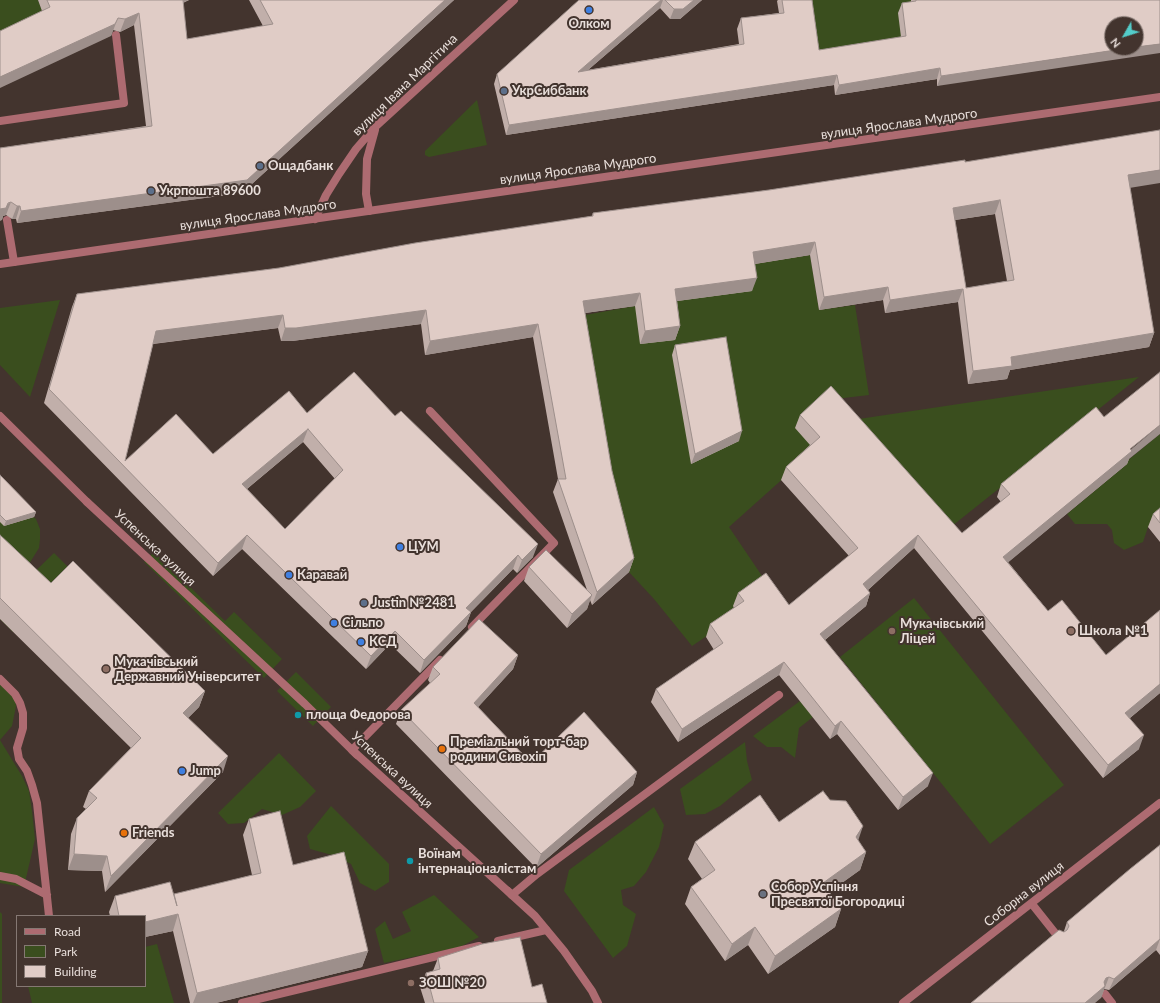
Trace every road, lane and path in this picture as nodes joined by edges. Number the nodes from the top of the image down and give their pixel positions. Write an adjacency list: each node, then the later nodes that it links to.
1 (514, 0): 5 (street, вулиця Івана Маргітича)
2 (116, 35): 4 (street)
3 (1160, 97): 6 (street, вулиця Ярослава Мудрого)
4 (0, 122)
5 (375, 127): 6 (street); 7 (street, вулиця Івана Маргітича)
6 (369, 211): 7 (street, вулиця Ярослава Мудрого)
7 (315, 219): 9 (street, вулиця Ярослава Мудрого)
8 (7, 220): 9 (street)
9 (14, 262): 10 (street, вулиця Ярослава Мудрого)
10 (0, 264)
11 (430, 411): 13 (street)
12 (0, 416): 17 (street, Успенська вулиця)
13 (468, 631)
14 (446, 653): 17 (street)
15 (0, 679): 20 (street)
16 (779, 695): 21 (street)
17 (352, 750): 21 (street, Успенська вулиця)
18 (1160, 803): 22 (street, Соборна вулиця)
19 (0, 876): 20 (street)
20 (46, 895): 23 (street)
21 (512, 895): 24 (street, Успенська вулиця)
22 (1032, 904): 25 (street); 29 (street, Соборна вулиця)
23 (49, 915)
24 (546, 930): 27 (street); 28 (street, Успенська вулиця)
25 (1059, 938)
26 (1105, 994): 30 (street)
27 (242, 1003)
28 (598, 1003)
29 (903, 1003)
30 (1112, 1003)

